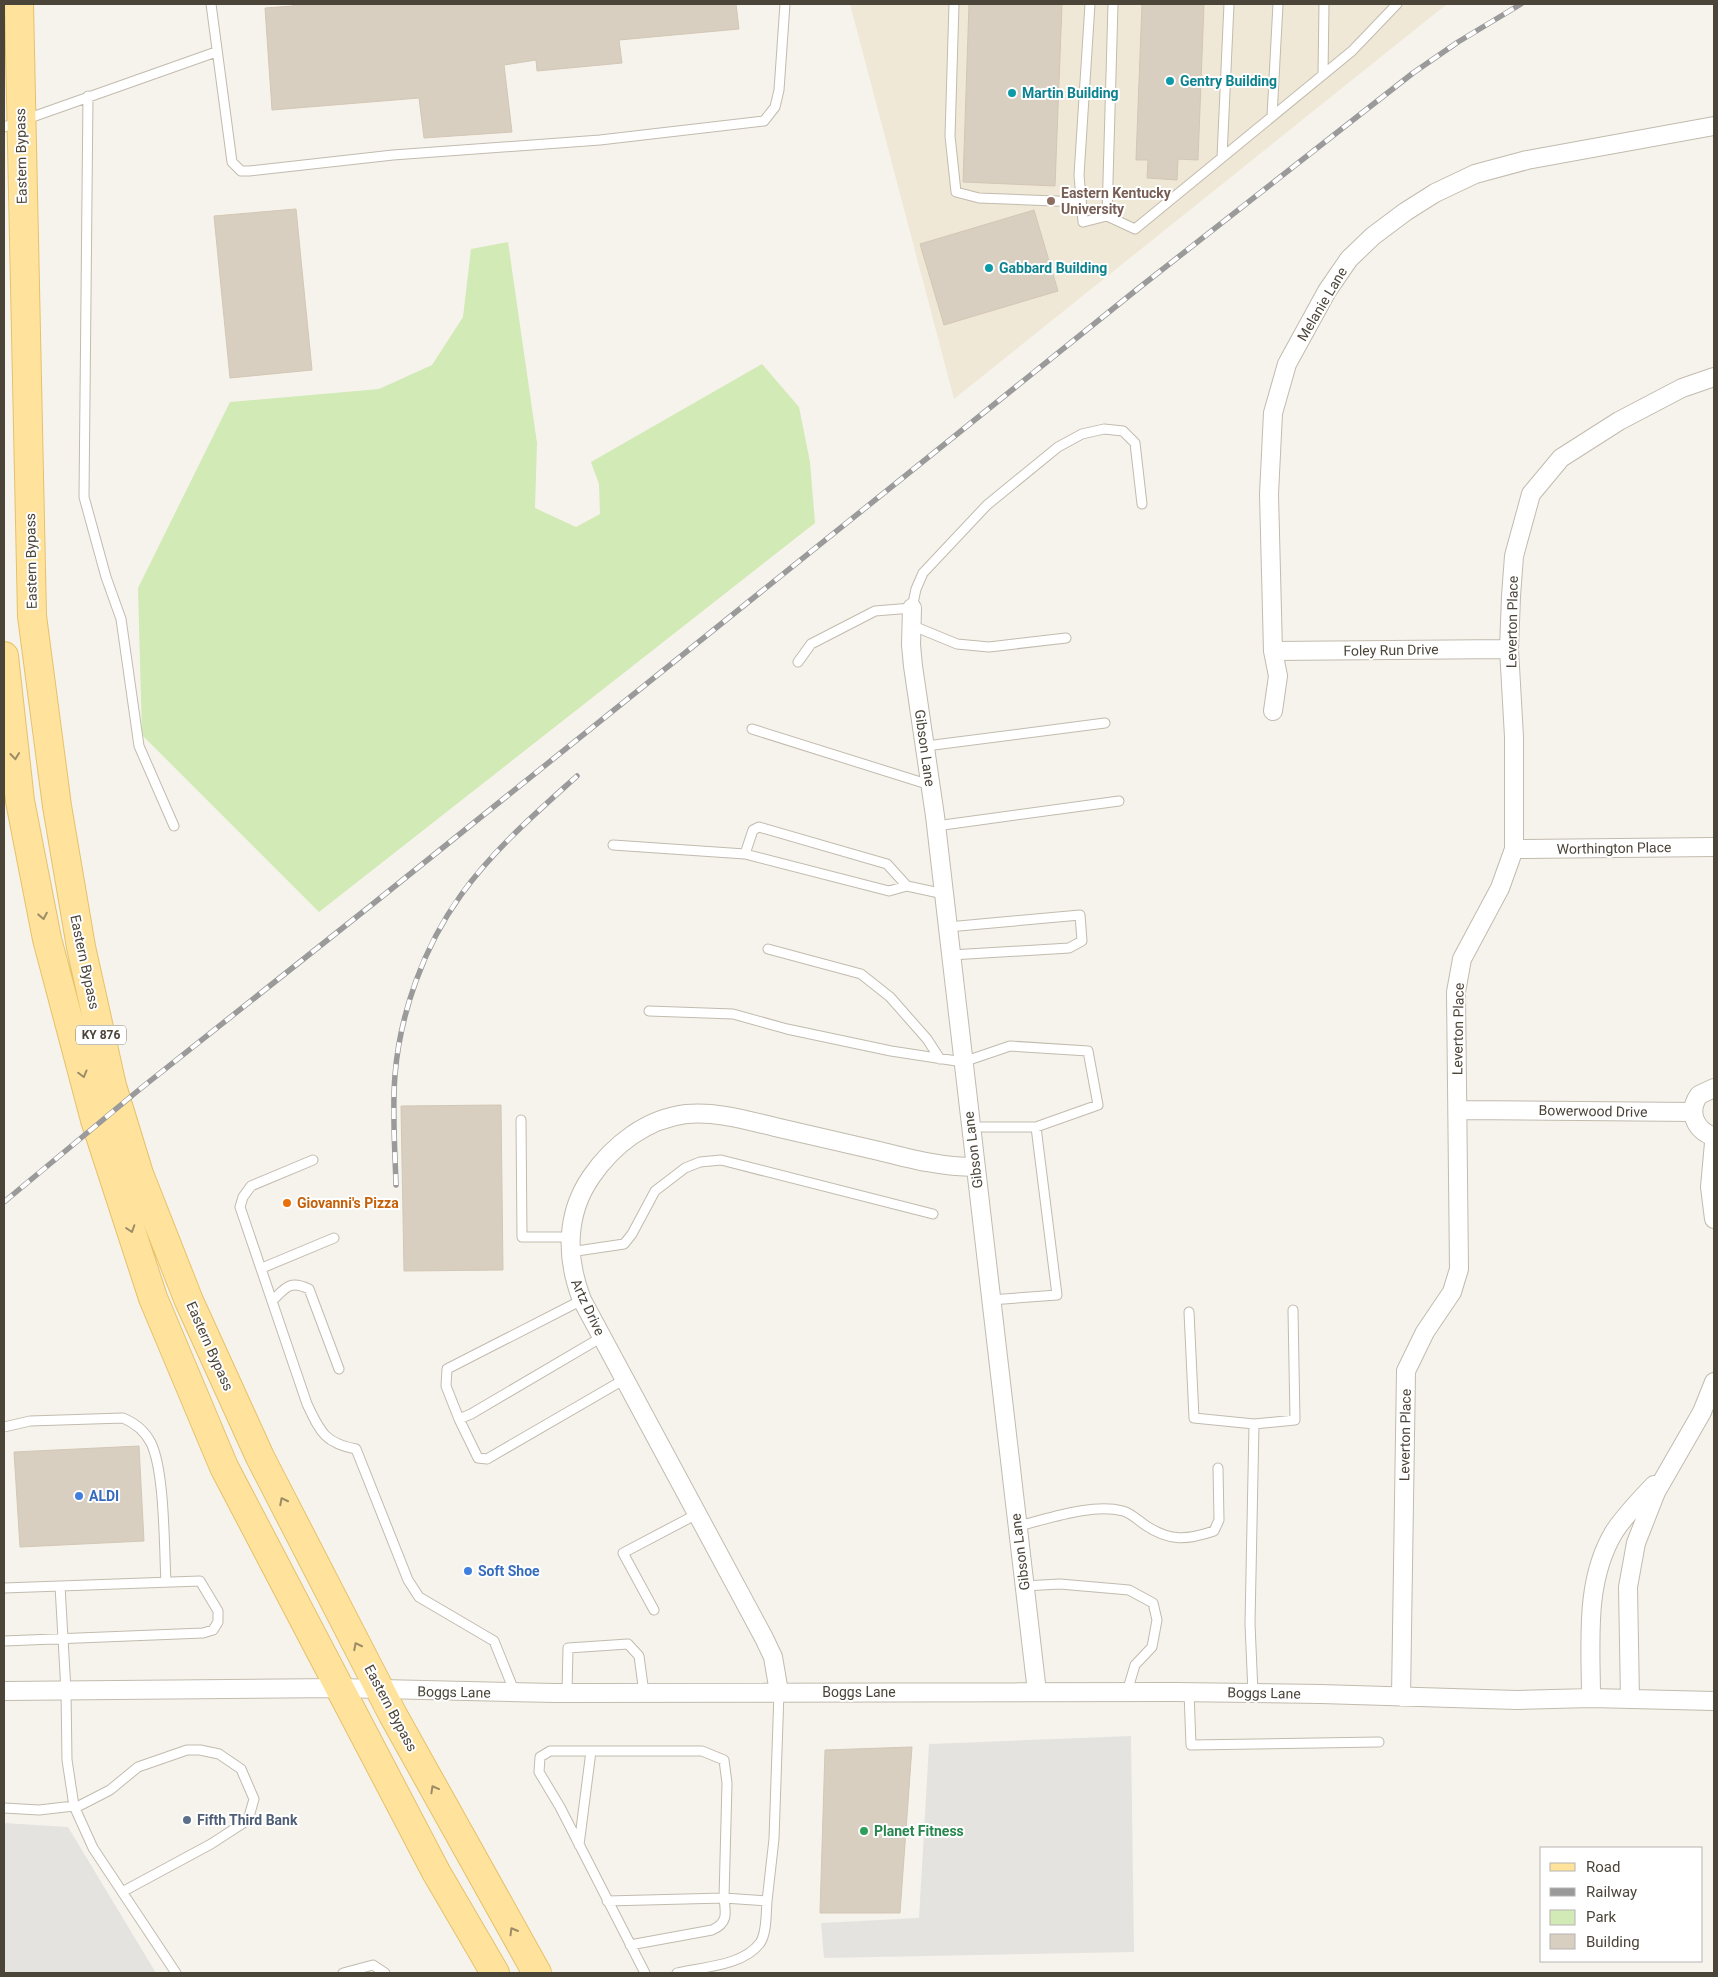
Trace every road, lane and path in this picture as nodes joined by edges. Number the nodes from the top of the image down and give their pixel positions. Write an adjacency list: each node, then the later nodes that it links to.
1 (19, 4): 15 (main road, Eastern Bypass / KY 876)
2 (211, 4): 11 (lane)
3 (785, 4): 11 (lane)
4 (954, 4): 18 (lane)
5 (1090, 4): 18 (lane)
6 (1113, 4): 19 (lane)
7 (1229, 4): 17 (lane)
8 (1278, 4): 14 (lane)
9 (1324, 4): 12 (lane)
10 (1397, 4): 12 (lane)
11 (216, 52): 13 (lane)
12 (1323, 74): 14 (lane)
13 (88, 96): 15 (lane); 34 (lane)
14 (1272, 116): 17 (lane)
15 (12, 123): 87 (main road, Eastern Bypass / KY 876, one-way to 15)
16 (1714, 126): 25 (street, Melanie Lane)
17 (1222, 157): 19 (lane)
18 (1081, 202): 19 (lane)
19 (1107, 216)
20 (1714, 377): 24 (street, Leverton Place)
21 (1142, 504): 22 (lane)
22 (912, 617): 23 (lane); 27 (lane); 31 (street, Gibson Lane)
23 (1066, 638)
24 (1509, 649): 25 (street, Foley Run Drive); 38 (street, Leverton Place)
25 (1274, 651): 28 (street, Melanie Lane)
26 (4, 656): 86 (main road, Eastern Bypass / KY 876, one-way to 86)
27 (798, 662)
28 (1273, 711)
29 (1105, 723): 31 (lane)
30 (752, 729): 32 (lane)
31 (926, 746): 32 (street, Gibson Lane)
32 (930, 785): 35 (street, Gibson Lane)
33 (1119, 801): 35 (lane)
34 (174, 826)
35 (936, 826): 41 (street, Gibson Lane)
36 (613, 845): 39 (lane)
37 (1714, 847): 38 (street, Worthington Place)
38 (1514, 849): 49 (street, Leverton Place)
39 (745, 854): 40 (lane); 40 (lane)
40 (907, 886): 41 (lane)
41 (944, 894): 42 (street, Gibson Lane)
42 (948, 927): 44 (street, Gibson Lane); 44 (lane)
43 (768, 950): 46 (lane)
44 (951, 955): 47 (street, Gibson Lane)
45 (649, 1011): 46 (lane)
46 (940, 1059): 47 (lane)
47 (963, 1062): 52 (street, Gibson Lane); 53 (lane)
48 (1714, 1088): 50 (street)
49 (1458, 1110): 50 (street, Bowerwood Drive); 98 (street, Leverton Place)
50 (1693, 1112): 54 (street)
51 (521, 1120): 61 (lane)
52 (971, 1127): 53 (lane); 57 (street, Gibson Lane)
53 (1036, 1127): 65 (lane)
54 (1714, 1137)
55 (1714, 1143): 59 (street)
56 (313, 1160): 62 (lane)
57 (975, 1168): 61 (street, Artz Drive); 65 (street, Gibson Lane)
58 (933, 1214): 61 (lane)
59 (1714, 1219)
60 (334, 1238): 62 (lane)
61 (570, 1245): 64 (street, Artz Drive)
62 (262, 1268): 63 (lane)
63 (273, 1300): 69 (lane); 95 (lane)
64 (582, 1300): 68 (street, Artz Drive); 72 (lane)
65 (990, 1300): 78 (street, Gibson Lane)
66 (1294, 1310): 73 (lane)
67 (1189, 1312): 73 (lane)
68 (602, 1337): 70 (street, Artz Drive); 72 (lane)
69 (339, 1369)
70 (625, 1379): 72 (lane); 77 (street, Artz Drive)
71 (1714, 1382): 76 (street)
72 (459, 1419)
73 (1254, 1424): 97 (lane)
74 (4, 1427): 79 (lane)
75 (1218, 1468): 78 (lane)
76 (1666, 1475): 99 (street); 100 (street)
77 (697, 1514): 83 (lane); 91 (street, Artz Drive)
78 (1018, 1526): 81 (street, Gibson Lane)
79 (166, 1582): 80 (lane); 84 (lane)
80 (60, 1586): 82 (lane); 84 (lane)
81 (1024, 1586): 92 (street, Gibson Lane); 93 (lane)
82 (4, 1588)
83 (654, 1610)
84 (62, 1638): 85 (lane); 89 (lane)
85 (4, 1641)
86 (338, 1688): 87 (street, Boggs Lane); 89 (street, Boggs Lane); 115 (main road, Eastern Bypass / KY 876)
87 (380, 1690): 95 (street, Boggs Lane); 116 (main road, Eastern Bypass / KY 876, one-way to 87)
88 (4, 1691): 89 (street, Boggs Lane)
89 (66, 1691): 104 (lane)
90 (644, 1692): 91 (street, Boggs Lane); 96 (street, Boggs Lane); 96 (lane)
91 (779, 1692): 92 (street, Boggs Lane); 109 (lane)
92 (1037, 1692): 93 (street, Boggs Lane)
93 (1127, 1692): 94 (street, Boggs Lane)
94 (1189, 1692): 97 (street, Boggs Lane); 102 (lane)
95 (515, 1693): 96 (street, Boggs Lane)
96 (567, 1693)
97 (1253, 1693): 98 (street, Boggs Lane)
98 (1401, 1697): 99 (street, Boggs Lane)
99 (1591, 1698): 100 (street, Boggs Lane)
100 (1630, 1699): 101 (street, Boggs Lane)
101 (1714, 1700)
102 (1379, 1742)
103 (591, 1751): 106 (lane); 106 (lane); 108 (lane)
104 (75, 1807): 105 (lane); 107 (lane); 107 (lane)
105 (4, 1808)
106 (579, 1845): 110 (lane)
107 (122, 1892): 112 (lane)
108 (724, 1898): 109 (lane); 110 (lane); 111 (lane)
109 (767, 1900): 118 (lane)
110 (607, 1901): 111 (lane)
111 (630, 1945): 117 (lane)
112 (176, 1973)
113 (343, 1973): 114 (lane)
114 (385, 1973)
115 (494, 1973)
116 (537, 1973)
117 (645, 1973)
118 (676, 1973)

